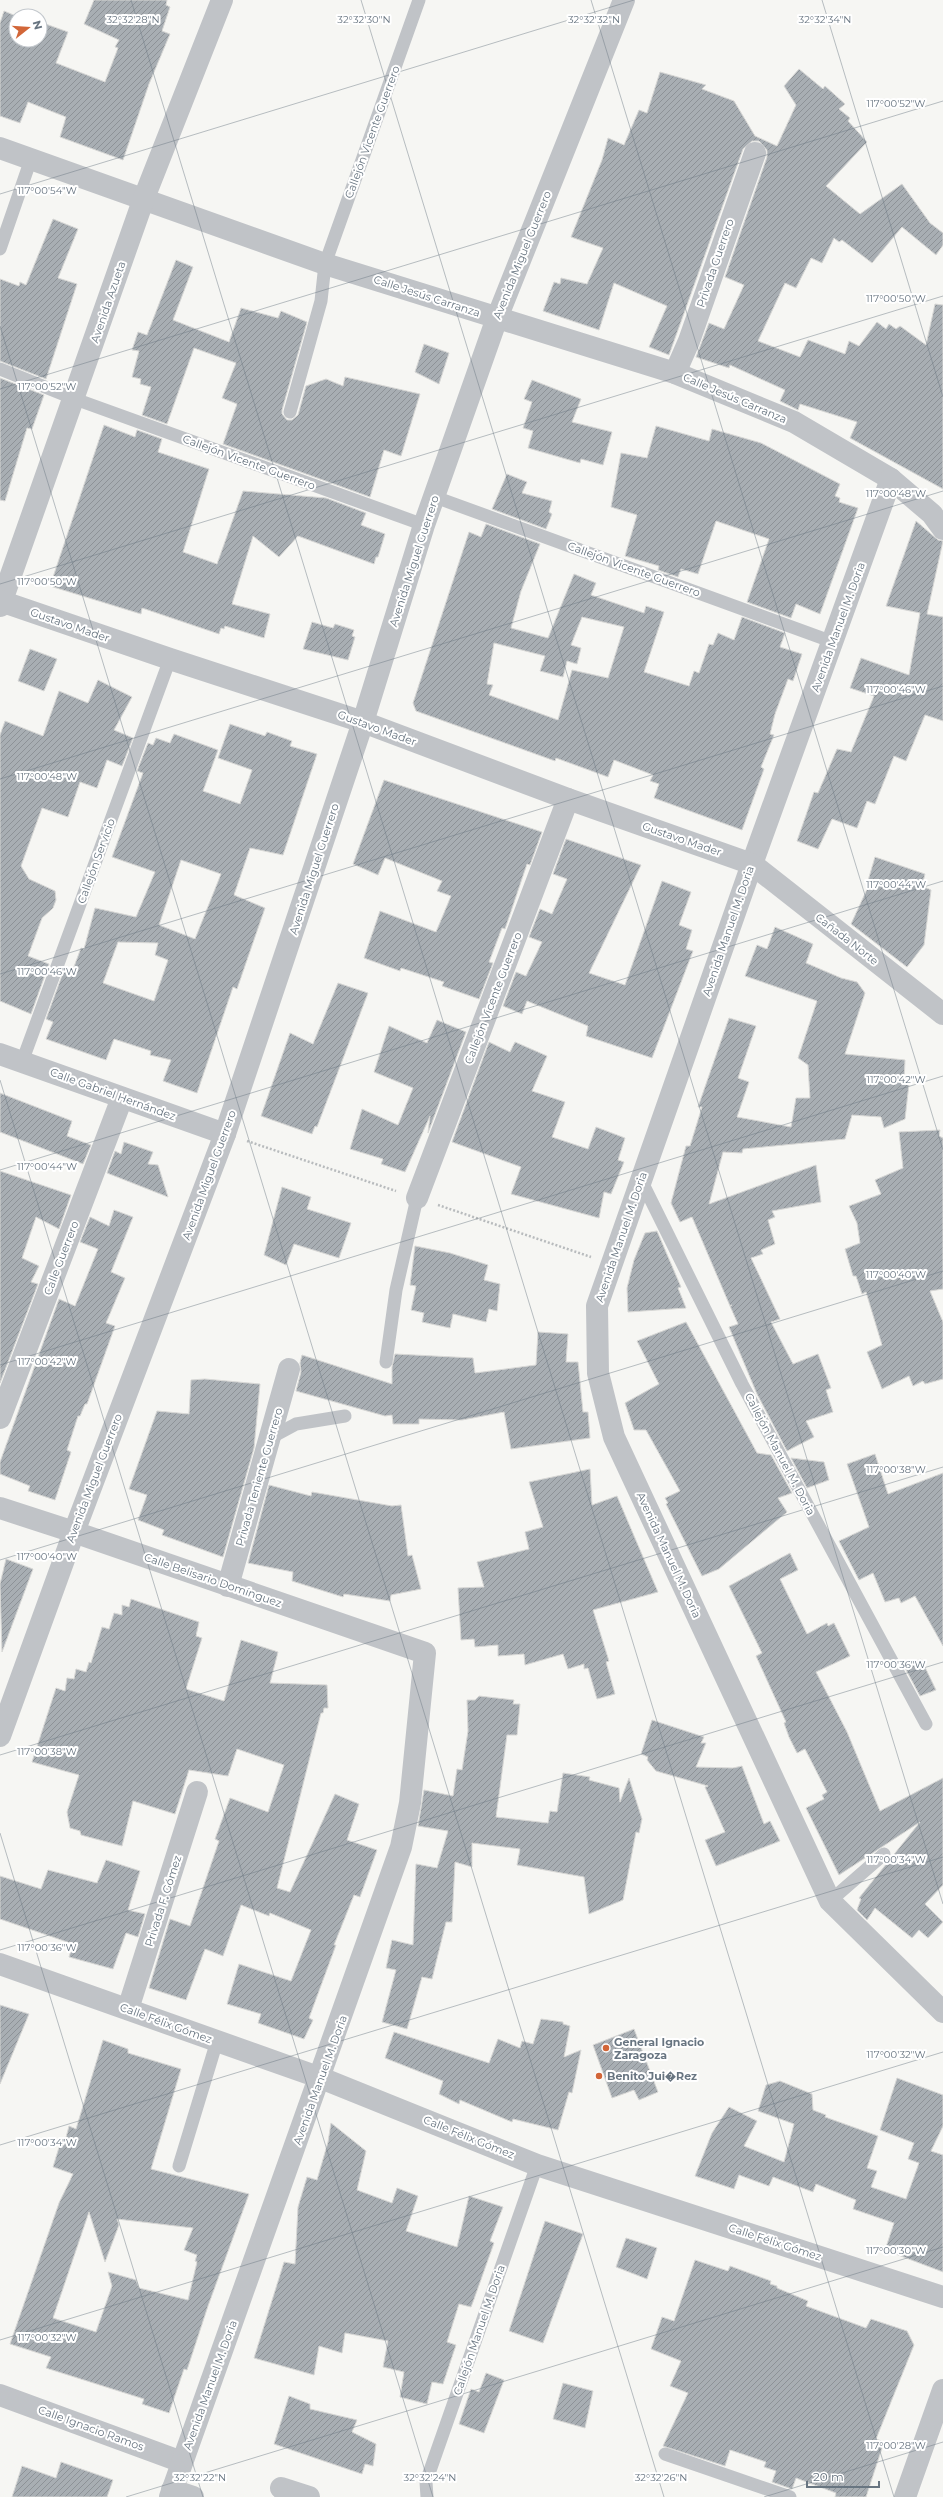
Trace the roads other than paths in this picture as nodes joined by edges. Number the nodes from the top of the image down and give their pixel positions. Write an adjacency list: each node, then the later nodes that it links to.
1 (222, 0): 7 (street, Avenida Azueta)
2 (419, 0): 9 (lane, Callejón Vicente Guerrero)
3 (624, 0): 10 (street, Avenida Miguel Guerrero)
4 (0, 148): 6 (street, Calle Jesús Carranza)
5 (755, 153): 12 (street, Privada Guerrero)
6 (31, 159): 7 (street, Calle Jesús Carranza); 8 (lane)
7 (144, 198): 9 (street, Calle Jesús Carranza); 13 (street, Avenida Azueta)
8 (0, 249)
9 (325, 264): 10 (street, Calle Jesús Carranza); 14 (lane, Callejón Vicente Guerrero)
10 (497, 318): 12 (street, Calle Jesús Carranza); 16 (street, Avenida Miguel Guerrero)
11 (0, 369): 13 (lane, Callejón Vicente Guerrero)
12 (675, 373): 15 (street, Calle Jesús Carranza)
13 (75, 399): 17 (lane, Callejón Vicente Guerrero); 19 (street, Avenida Azueta)
14 (290, 412)
15 (891, 479): 18 (street, Calle Jesús Carranza); 20 (street, Avenida Manuel M. Doria)
16 (435, 497): 17 (street, Avenida Miguel Guerrero); 20 (lane, Callejón Vicente Guerrero)
17 (424, 525): 22 (street, Avenida Miguel Guerrero)
18 (943, 529)
19 (1, 603): 21 (street, Gustavo Mader)
20 (833, 642): 24 (street, Avenida Manuel M. Doria)
21 (170, 659): 22 (street, Gustavo Mader); 27 (lane, Callejón Servicio)
22 (363, 722): 23 (street, Gustavo Mader); 29 (street, Avenida Miguel Guerrero)
23 (568, 799): 24 (street, Gustavo Mader); 31 (street, Callejón Vicente Guerrero)
24 (752, 864): 25 (street, Cañada Norte); 30 (street, Avenida Manuel M. Doria)
25 (943, 1014)
26 (0, 1054): 27 (street, Calle Gabriel Hernández)
27 (22, 1062): 28 (street, Calle Gabriel Hernández)
28 (122, 1098): 29 (street, Calle Gabriel Hernández); 35 (street, Calle Guerrero)
29 (225, 1134): 38 (street, Avenida Miguel Guerrero)
30 (641, 1180): 41 (lane, Callejón Manuel M. Doria); 45 (street, Avenida Manuel M. Doria)
31 (417, 1198): 32 (lane)
32 (386, 1362)
33 (289, 1369): 36 (street, Privada Teniente Guerrero)
34 (345, 1416): 36 (lane)
35 (0, 1418)
36 (270, 1438): 39 (street, Privada Teniente Guerrero)
37 (0, 1508): 38 (street, Calle Belisario Domínguez)
38 (74, 1532): 39 (street, Calle Belisario Domínguez); 42 (street, Avenida Miguel Guerrero)
39 (228, 1586): 40 (street, Calle Belisario Domínguez)
40 (425, 1654): 50 (street, Avenida Manuel M. Doria)
41 (926, 1724)
42 (0, 1736)
43 (197, 1792): 47 (street, Privada F. Gómez)
44 (884, 1854): 45 (lane)
45 (830, 1902): 48 (street, Avenida Manuel M. Doria)
46 (0, 1964): 47 (street, Calle Félix Gómez)
47 (128, 2010): 49 (street, Calle Félix Gómez)
48 (943, 2012)
49 (217, 2041): 50 (street, Calle Félix Gómez); 52 (lane)
50 (321, 2078): 51 (street, Calle Félix Gómez); 57 (street, Avenida Manuel M. Doria)
51 (537, 2164): 53 (street, Calle Félix Gómez); 62 (lane, Callejón Manuel M. Doria)
52 (179, 2166)
53 (943, 2297)
54 (943, 2390): 64 (street)
55 (0, 2395): 57 (street, Calle Ignacio Ramos)
56 (665, 2454): 63 (lane)
57 (182, 2462): 59 (street, Avenida Manuel M. Doria)
58 (281, 2488): 61 (street)
59 (171, 2494): 60 (street)
60 (193, 2497)
61 (309, 2497)
62 (427, 2497)
63 (790, 2497)
64 (905, 2497)

